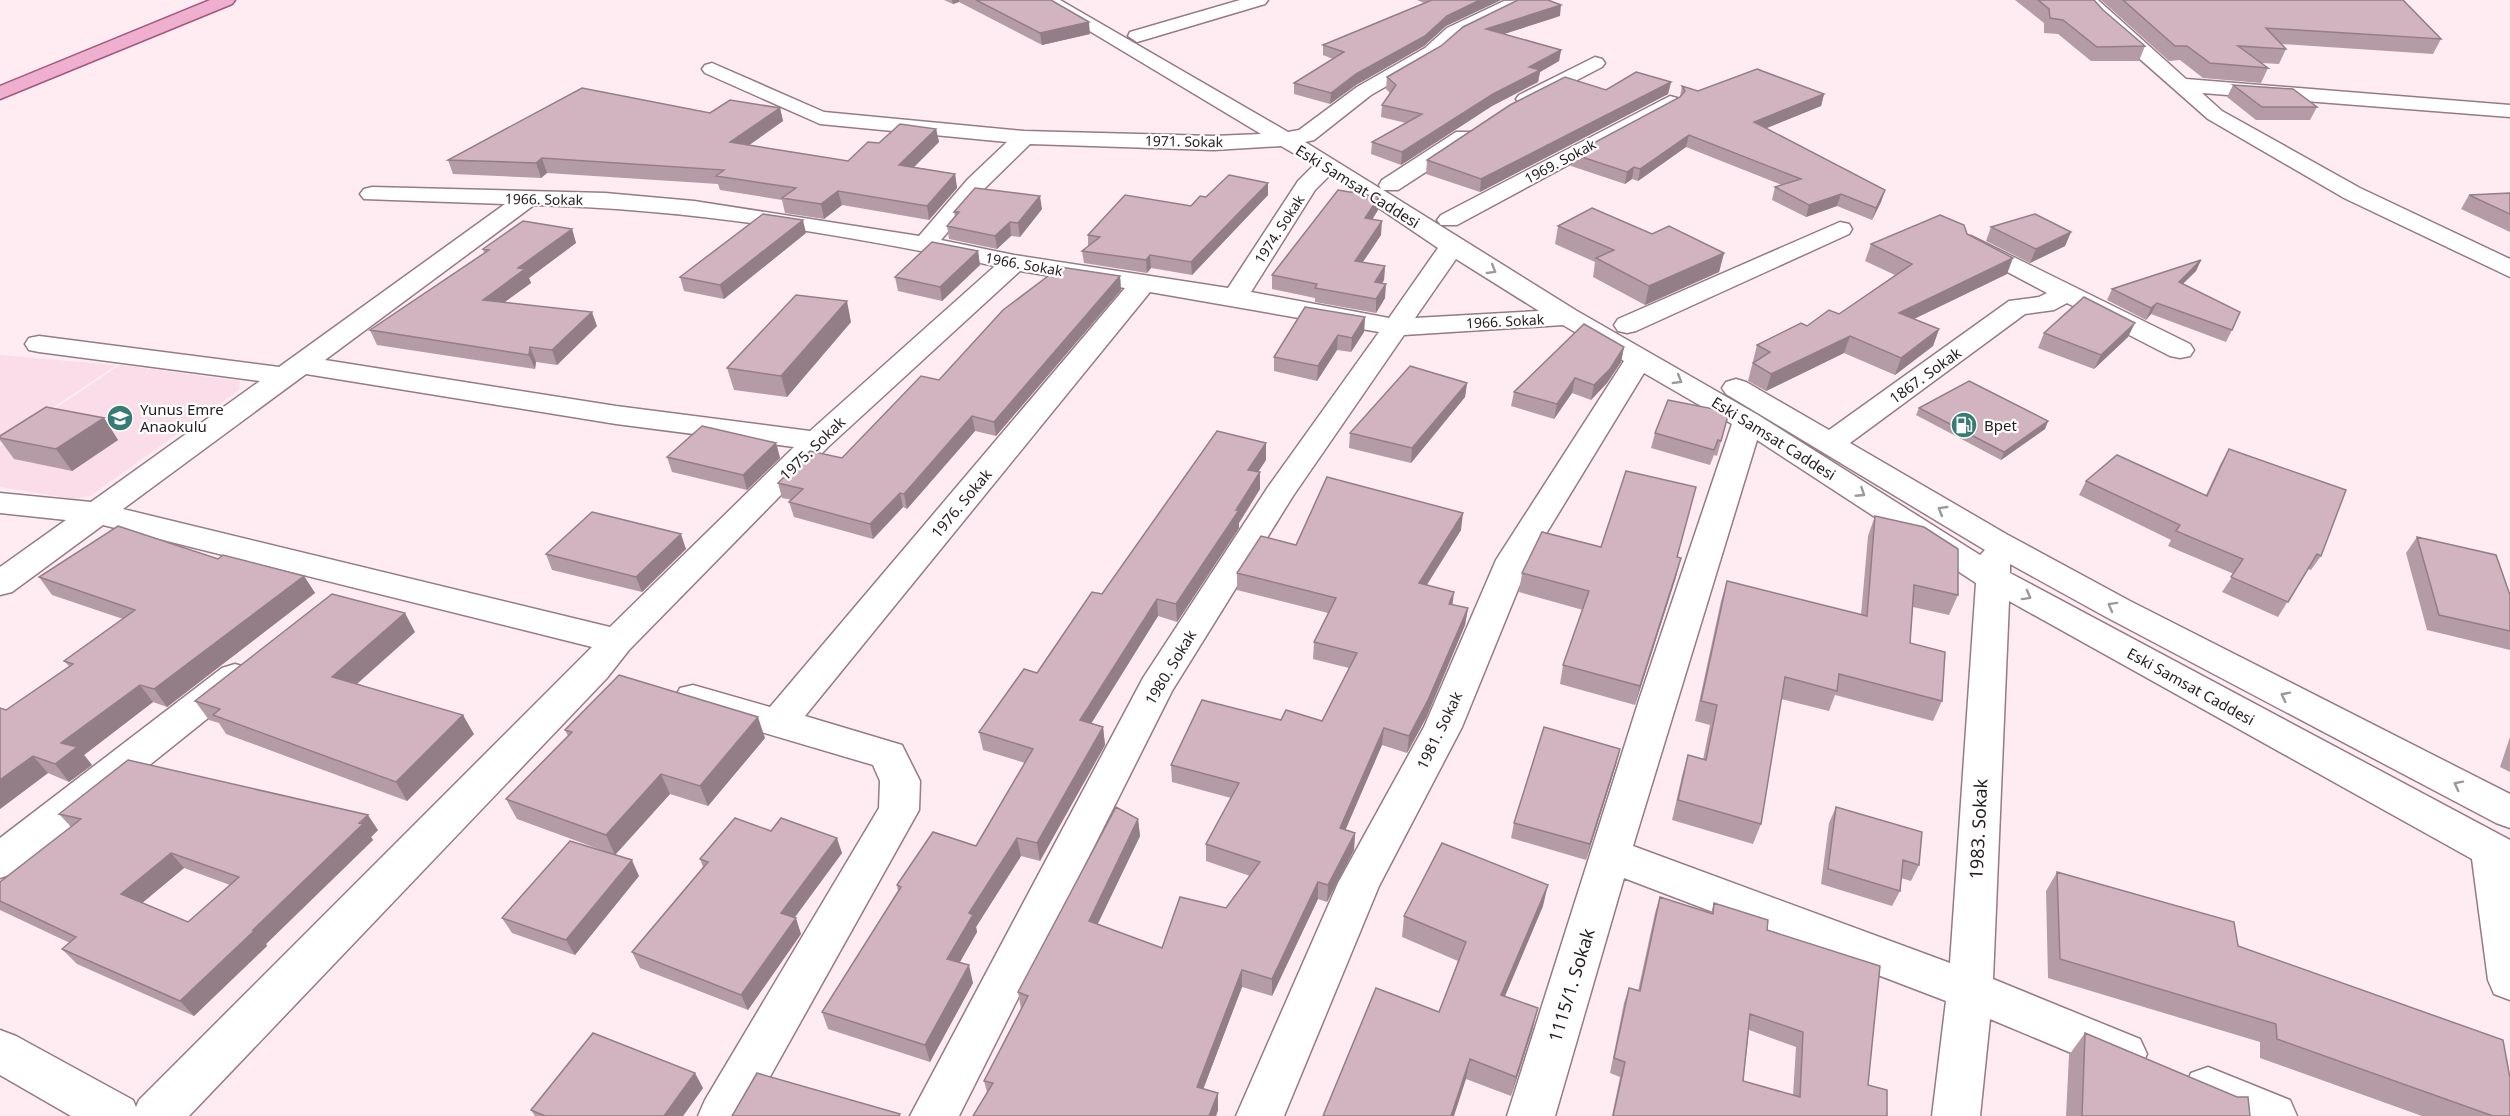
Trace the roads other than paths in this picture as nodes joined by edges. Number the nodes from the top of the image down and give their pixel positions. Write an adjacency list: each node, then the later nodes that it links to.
1 (196, 0): 11 (main road)
2 (226, 0): 13 (main road)
3 (1047, 0): 19 (street, Eski Samsat Caddesi)
4 (1078, 0): 8 (street, Eski Samsat Caddesi)
5 (1259, 0): 8 (street)
6 (2088, 0): 12 (street)
7 (1519, 2): 19 (street)
8 (1137, 36): 19 (street, Eski Samsat Caddesi)
9 (1594, 63): 15 (street)
10 (712, 69): 18 (street, 1971. Sokak)
11 (0, 81)
12 (2182, 85): 16 (street); 29 (street)
13 (0, 93)
14 (1670, 102): 25 (street, 1969. Sokak)
15 (1511, 106)
16 (2510, 111)
17 (1481, 126): 21 (street)
18 (1024, 137): 19 (street, 1971. Sokak); 27 (street)
19 (1294, 137): 20 (street, Eski Samsat Caddesi); 21 (street, Eski Samsat Caddesi)
20 (1328, 164): 25 (street, Eski Samsat Caddesi); 32 (street, 1974. Sokak)
21 (1390, 184): 25 (street, Eski Samsat Caddesi)
22 (372, 194): 23 (street, 1966. Sokak)
23 (529, 198): 27 (street, 1966. Sokak); 38 (street)
24 (1840, 229): 35 (street)
25 (1451, 233): 33 (street, Eski Samsat Caddesi, one-way to 33); 34 (street, 1980. Sokak); 35 (street, Eski Samsat Caddesi)
26 (1971, 243): 31 (street)
27 (925, 244): 28 (street, 1966. Sokak)
28 (1014, 263): 30 (street, 1966. Sokak); 40 (street, 1975. Sokak)
29 (2510, 269)
30 (1143, 284): 32 (street, 1966. Sokak); 48 (street, 1976. Sokak)
31 (2067, 293): 37 (street); 41 (street, 1867. Sokak)
32 (1235, 297): 34 (street, 1966. Sokak)
33 (1568, 317): 34 (street, 1966. Sokak); 35 (street, Eski Samsat Caddesi)
34 (1396, 327): 59 (street, 1980. Sokak)
35 (1633, 341): 39 (street, Eski Samsat Caddesi, one-way to 39); 41 (street, Eski Samsat Caddesi); 60 (street, 1981. Sokak)
36 (39, 344): 38 (street)
37 (2181, 350)
38 (295, 371): 40 (street); 43 (street)
39 (1748, 420): 44 (street, Eski Samsat Caddesi, one-way to 44); 50 (street, 1115/1. Sokak)
40 (817, 441): 47 (street, 1975. Sokak)
41 (1831, 443): 44 (street, Eski Samsat Caddesi, one-way to 41)
42 (0, 503): 43 (street)
43 (97, 513): 45 (street); 47 (street)
44 (1994, 559): 49 (street, Eski Samsat Caddesi, one-way to 44); 51 (street, Eski Samsat Caddesi, one-way to 51); 54 (street, 1983. Sokak)
45 (0, 584)
46 (258, 659): 52 (street)
47 (624, 669): 48 (street); 57 (street, 1975. Sokak)
48 (778, 723): 58 (street)
49 (2510, 812)
50 (1610, 855): 54 (street); 61 (street, 1115/1. Sokak)
51 (2501, 855): 53 (street)
52 (0, 861)
53 (2510, 980)
54 (1970, 990): 62 (street, 1983. Sokak); 63 (street)
55 (0, 1051): 56 (street)
56 (116, 1116)
57 (156, 1116)
58 (722, 1116)
59 (934, 1116)
60 (1260, 1116)
61 (1531, 1116)
62 (1956, 1116)
63 (2273, 1116)

